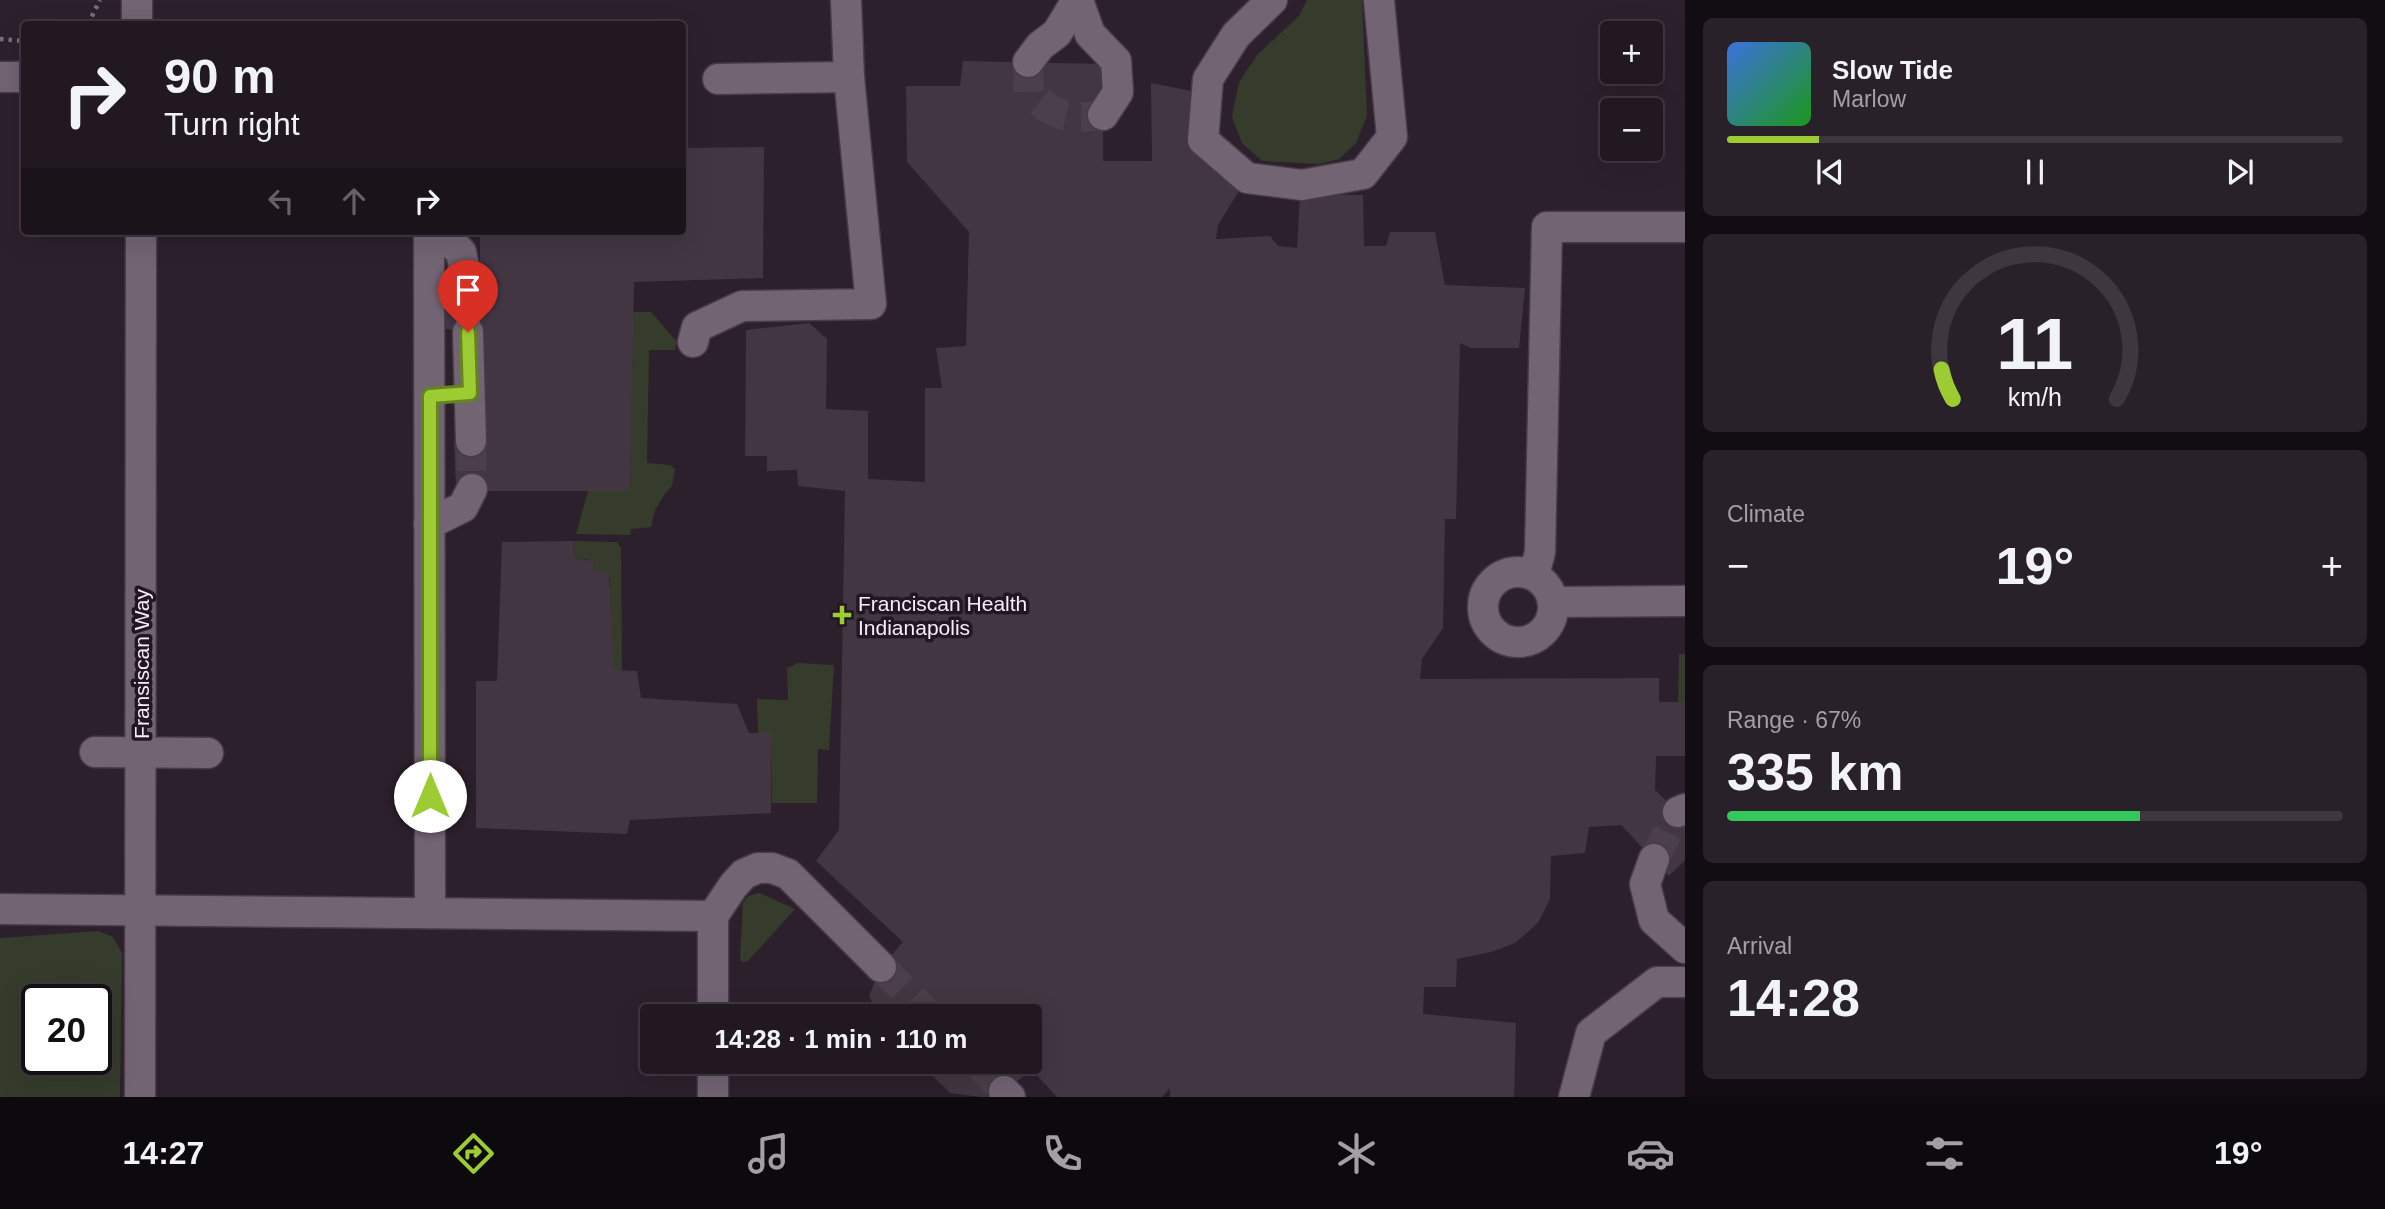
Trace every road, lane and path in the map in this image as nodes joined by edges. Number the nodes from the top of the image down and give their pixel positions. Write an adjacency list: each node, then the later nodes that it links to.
1 (100, 0): 7 (path)
2 (137, 0): 8 (street)
3 (846, 0): 14 (street)
4 (1077, 0): 11 (street); 16 (street)
5 (1272, 0): 6 (street)
6 (1379, 0)
7 (90, 21)
8 (137, 21)
9 (0, 39): 10 (path)
10 (21, 41)
11 (1028, 62)
12 (0, 77): 13 (street)
13 (21, 77)
14 (849, 77): 15 (street); 23 (street)
15 (718, 79)
16 (1103, 116)
17 (1685, 227): 29 (street)
18 (141, 235): 33 (street, Fransiscan Way)
19 (429, 235): 25 (street)
20 (442, 235): 21 (street)
21 (467, 282)
22 (468, 332): 24 (street)
23 (693, 342)
24 (470, 393): 25 (street); 26 (street)
25 (430, 396): 28 (street)
26 (471, 441)
27 (472, 489): 28 (street)
28 (429, 524): 38 (street)
29 (1534, 575): 31 (street); 31 (street)
30 (1685, 601): 31 (street)
31 (1553, 602)
32 (95, 752): 33 (street)
33 (141, 753): 34 (street); 37 (street, Fransiscan Way)
34 (208, 754)
35 (1654, 859): 40 (street)
36 (0, 909): 37 (street)
37 (141, 910): 38 (street); 45 (street, Fransiscan Way)
38 (430, 913): 39 (street)
39 (713, 916): 41 (street); 43 (street)
40 (1685, 948)
41 (881, 967)
42 (1685, 982): 47 (street)
43 (713, 1004)
44 (713, 1074): 46 (street)
45 (140, 1097)
46 (713, 1097)
47 (1574, 1097)

